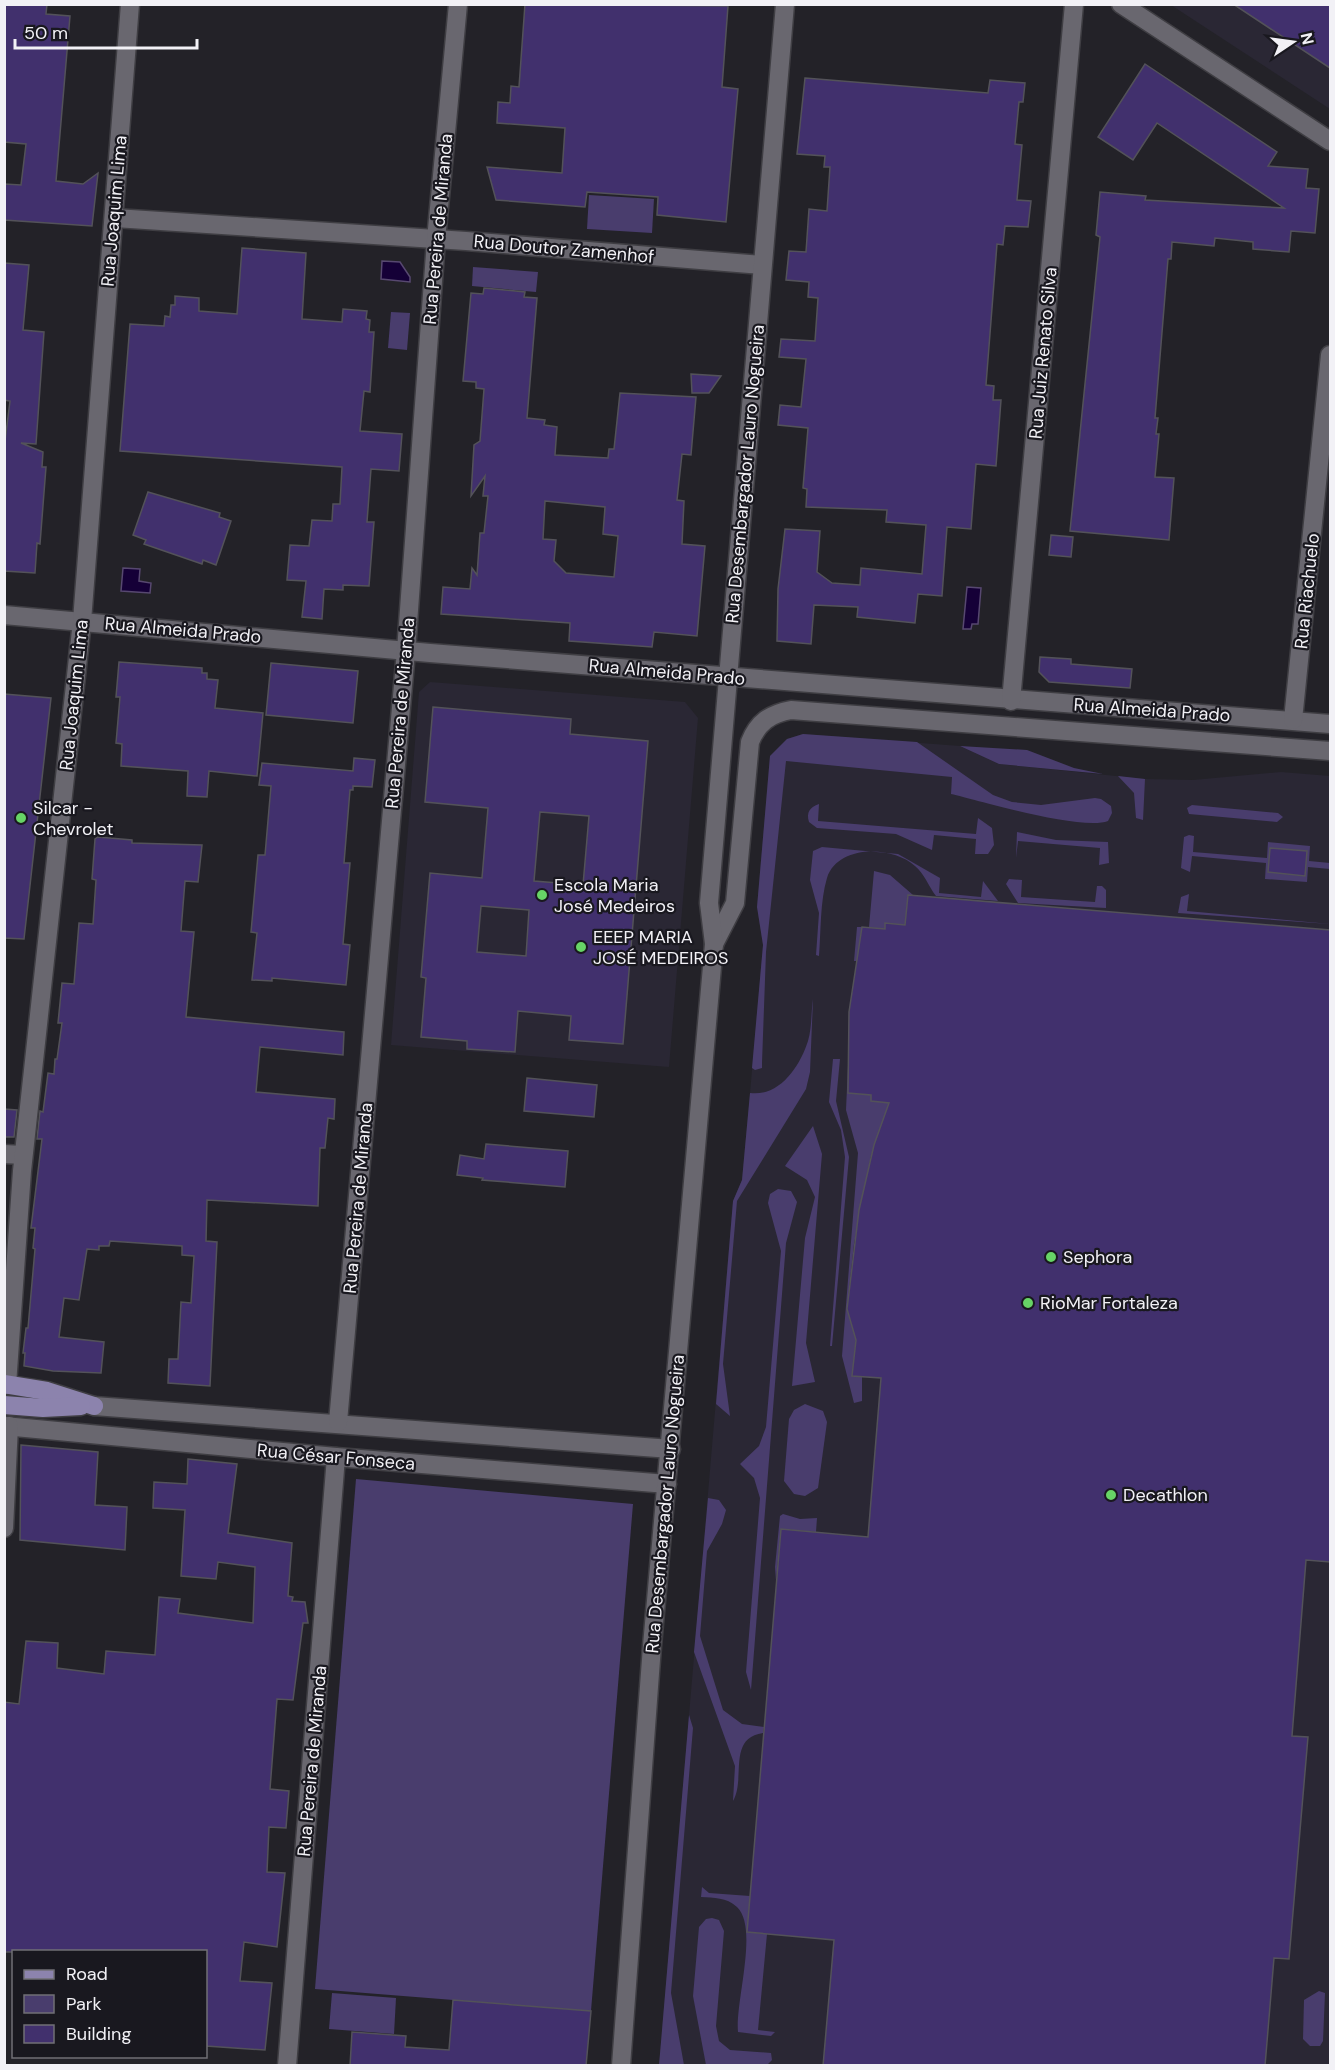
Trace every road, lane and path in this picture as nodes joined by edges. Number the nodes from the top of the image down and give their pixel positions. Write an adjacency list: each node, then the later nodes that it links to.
1 (130, 4): 7 (street, Rua Joaquim Lima)
2 (458, 4): 8 (street, Rua Pereira de Miranda)
3 (785, 4): 9 (street, Rua Desembargador Lauro Nogueira)
4 (1074, 4): 15 (street, Rua Juiz Renato Silva)
5 (1121, 4): 6 (street)
6 (1330, 141)
7 (115, 218): 8 (street, Rua Doutor Zamenhof); 12 (street, Rua Joaquim Lima)
8 (436, 240): 9 (street, Rua Doutor Zamenhof); 13 (street, Rua Pereira de Miranda)
9 (762, 265): 14 (street, Rua Desembargador Lauro Nogueira)
10 (1330, 355): 17 (street, Rua Riachuelo)
11 (4, 615): 12 (street, Rua Almeida Prado)
12 (82, 621): 13 (street, Rua Almeida Prado); 22 (street, Rua Joaquim Lima)
13 (405, 651): 14 (street, Rua Almeida Prado); 26 (street, Rua Pereira de Miranda)
14 (728, 676): 15 (street, Rua Almeida Prado); 20 (street, Rua Desembargador Lauro Nogueira)
15 (1011, 701): 17 (street, Rua Almeida Prado)
16 (777, 712): 19 (street, Rua Almeida Prado); 20 (street, Rua Desembargador Lauro Nogueira)
17 (1293, 720): 18 (street, Rua Almeida Prado)
18 (1330, 724)
19 (1330, 751)
20 (714, 944): 28 (street, Rua Desembargador Lauro Nogueira)
21 (4, 1154): 22 (street)
22 (23, 1155): 23 (street, Rua Joaquim Lima)
23 (6, 1385): 25 (main road)
24 (4, 1405): 25 (main road)
25 (94, 1406): 26 (street, Rua César Fonseca)
26 (338, 1422): 28 (street, Rua César Fonseca)
27 (7, 1426): 29 (street, Rua César Fonseca); 31 (street)
28 (671, 1449): 30 (street, Rua Desembargador Lauro Nogueira)
29 (336, 1457): 30 (street, Rua César Fonseca); 32 (street, Rua Pereira de Miranda)
30 (667, 1484): 33 (street, Rua Desembargador Lauro Nogueira)
31 (4, 1528)
32 (287, 2066)
33 (621, 2066)

